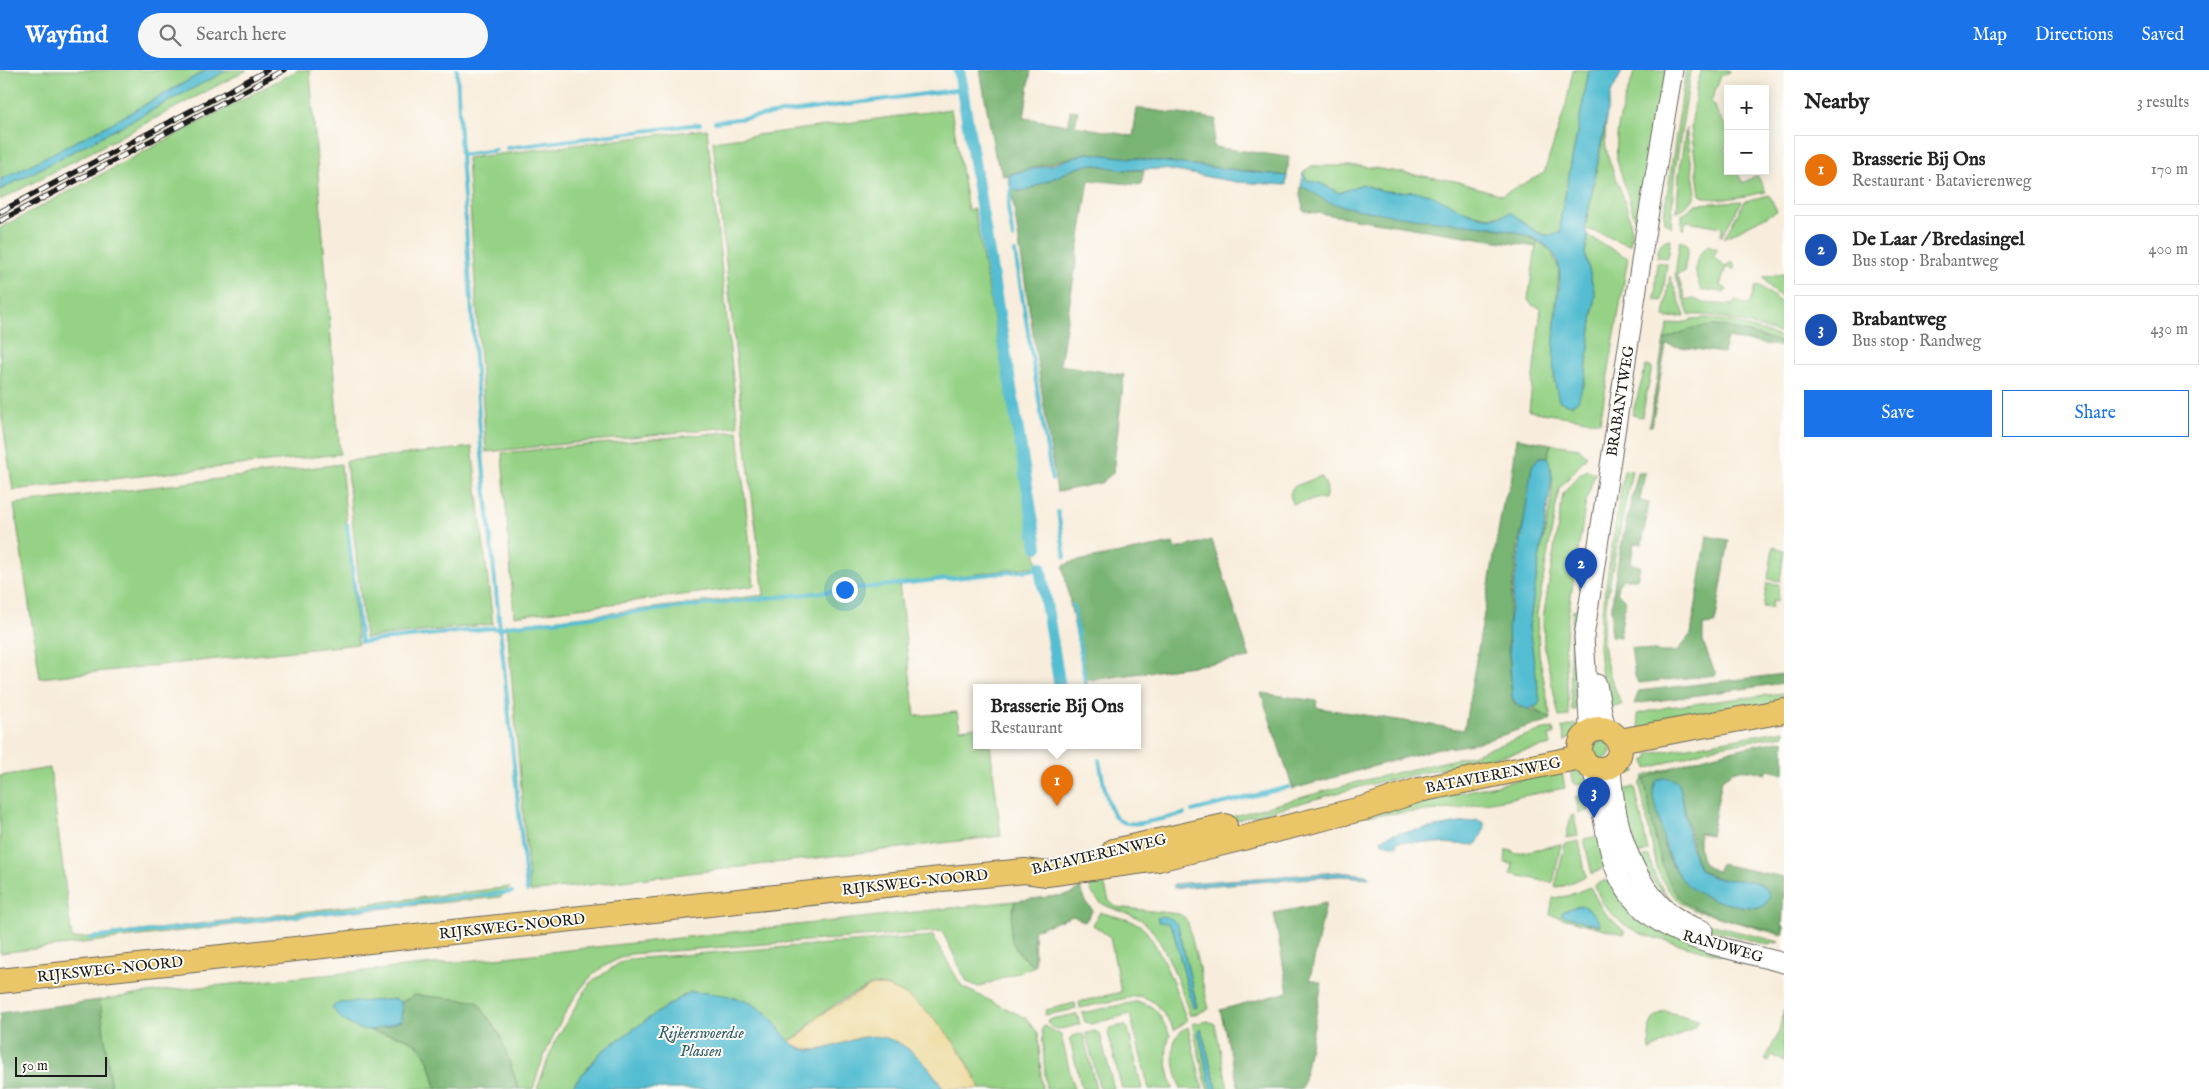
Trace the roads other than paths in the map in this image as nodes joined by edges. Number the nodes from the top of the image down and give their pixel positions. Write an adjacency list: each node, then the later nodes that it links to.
1 (1673, 70): 5 (street, BRABANTWEG)
2 (1683, 70): 5 (street, BRABANTWEG)
3 (1784, 711): 5 (main road, BATAVIERENWEG)
4 (1784, 726): 5 (main road, BATAVIERENWEG)
5 (1600, 749): 6 (main road, BATAVIERENWEG); 7 (street, RANDWEG); 8 (street, RANDWEG)
6 (1025, 871): 9 (main road, RIJKSWEG-NOORD)
7 (1784, 953)
8 (1784, 963)
9 (0, 982)

